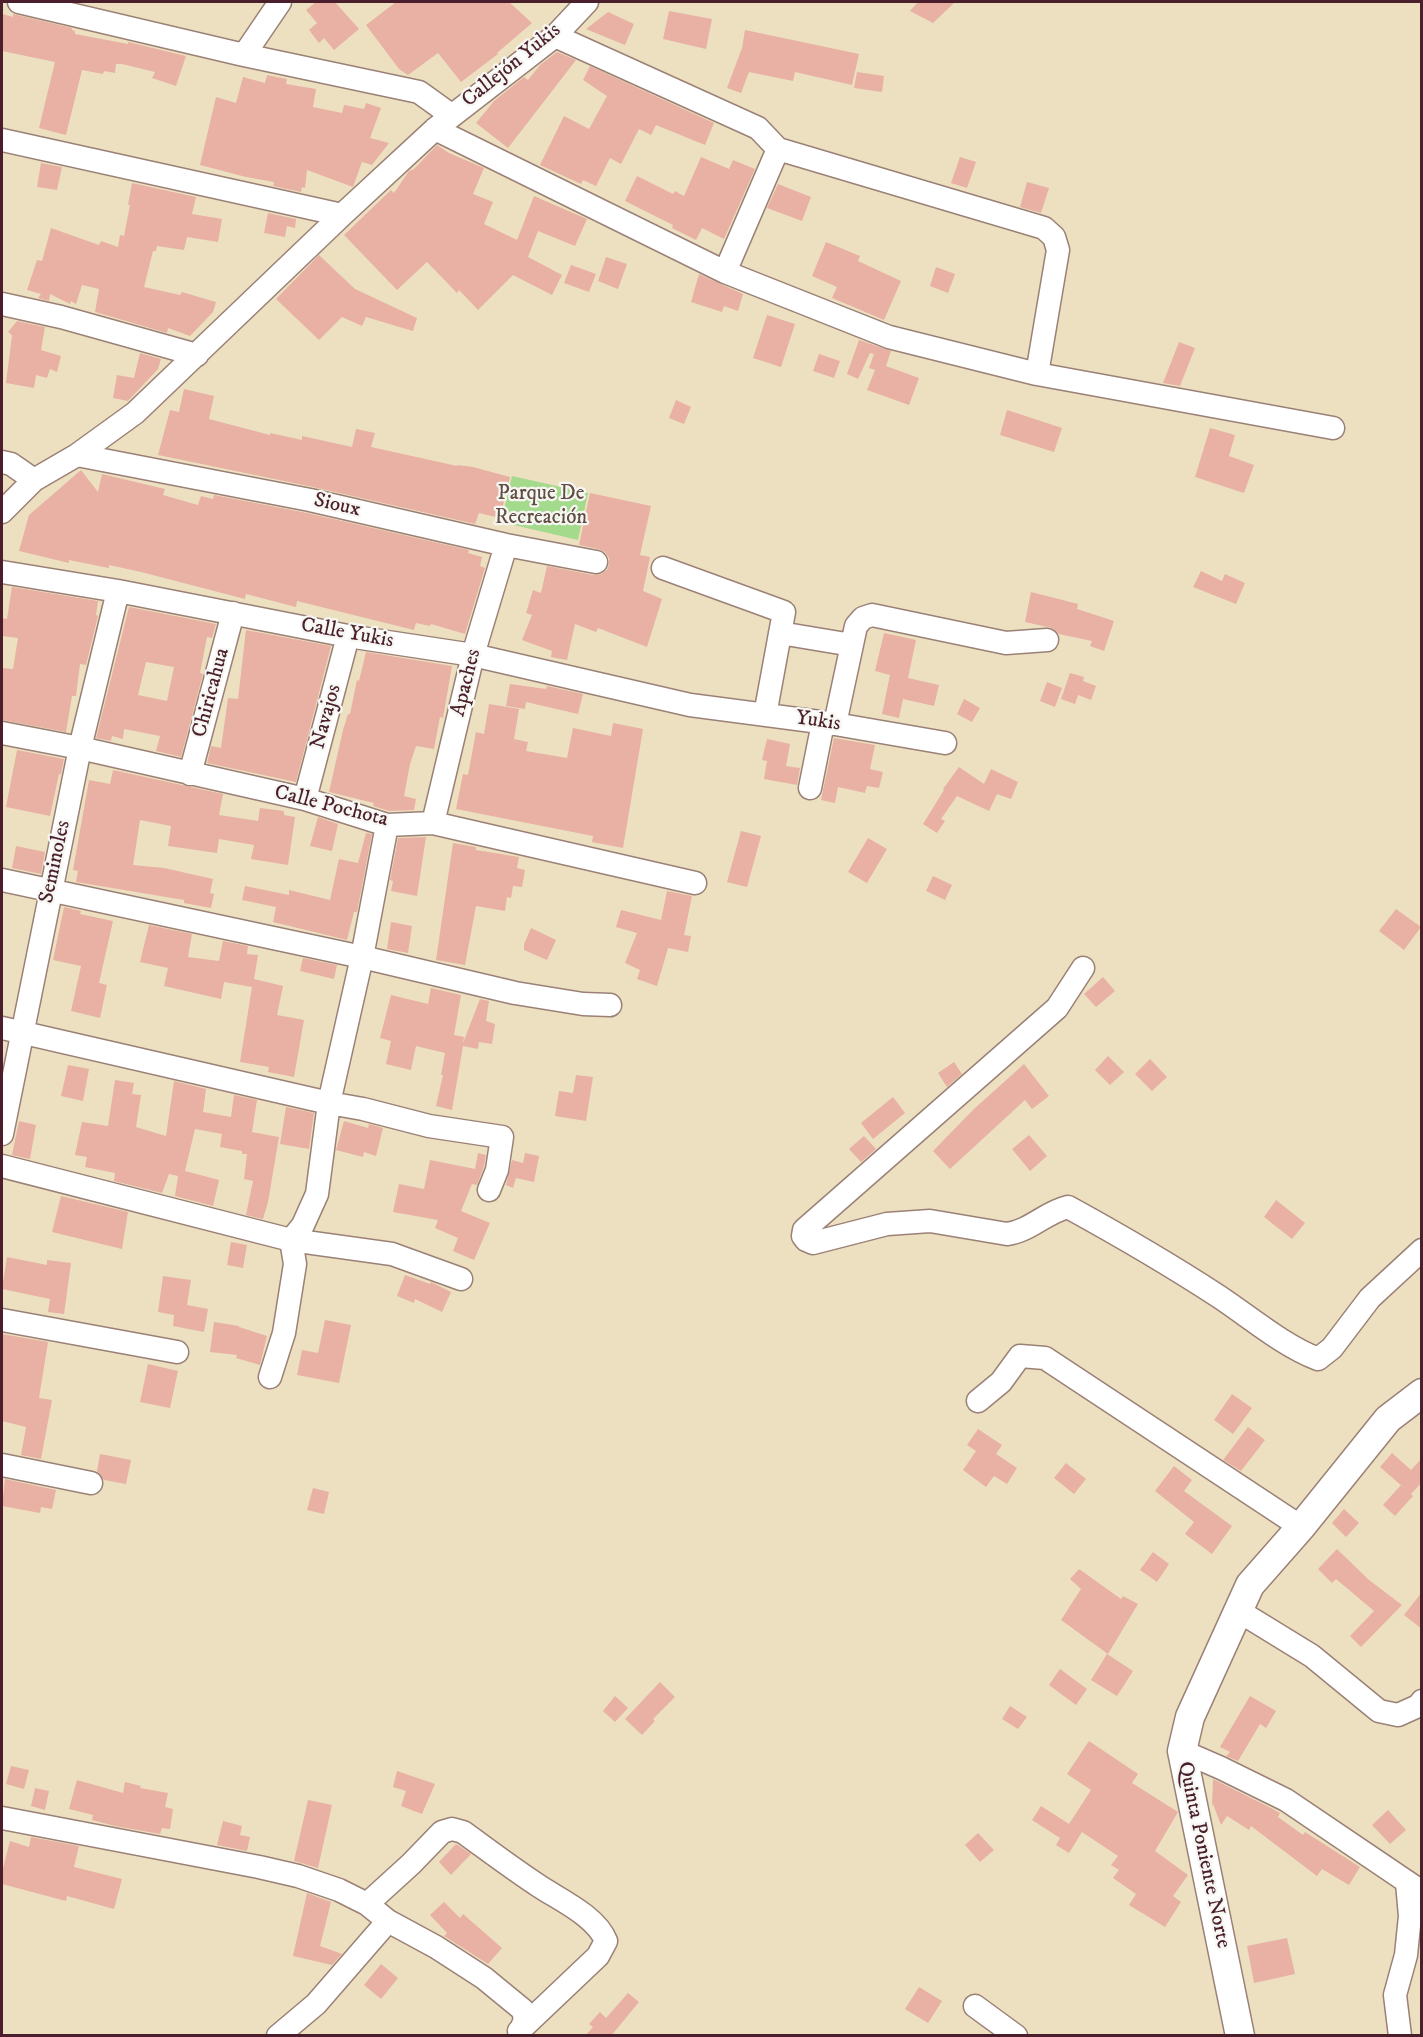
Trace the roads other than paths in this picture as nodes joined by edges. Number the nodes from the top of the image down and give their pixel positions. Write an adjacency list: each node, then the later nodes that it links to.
1 (19, 2): 4 (street)
2 (280, 2): 6 (street)
3 (583, 3): 5 (street, Callejón Yukis)
4 (45, 5): 6 (street)
5 (555, 36): 7 (street, Callejón Yukis); 9 (street)
6 (244, 55): 7 (street)
7 (443, 122): 10 (street, Callejón Yukis); 11 (street)
8 (2, 140): 10 (street)
9 (778, 149): 11 (street); 14 (street)
10 (342, 215): 13 (street, Callejón Yukis)
11 (726, 272): 14 (street)
12 (2, 304): 13 (street)
13 (197, 355): 16 (street, Callejón Yukis)
14 (1037, 374): 15 (street)
15 (1334, 428)
16 (77, 455): 18 (street, Callejón Yukis); 20 (street, Sioux)
17 (2, 462): 18 (street)
18 (34, 480): 19 (street, Callejón Yukis)
19 (2, 512)
20 (506, 544): 21 (street, Sioux); 30 (street, Apaches)
21 (596, 562)
22 (663, 568): 26 (street)
23 (2, 572): 24 (street, Calle Yukis)
24 (118, 591): 25 (street, Calle Yukis); 36 (street, Seminoles)
25 (233, 613): 27 (street, Calle Yukis); 37 (street, Chiricahua)
26 (782, 622): 29 (street); 32 (street)
27 (348, 636): 30 (street, Calle Yukis); 39 (street, Navajos)
28 (1047, 640): 29 (street)
29 (852, 645): 33 (street)
30 (473, 655): 31 (street, Calle Yukis); 40 (street, Apaches)
31 (690, 705): 32 (street, Yukis)
32 (765, 715): 33 (street, Yukis)
33 (829, 723): 35 (street, Yukis); 38 (street)
34 (2, 733): 36 (street, Calle Pochota)
35 (945, 743)
36 (80, 748): 37 (street, Calle Pochota); 44 (street, Seminoles)
37 (190, 774): 39 (street, Calle Pochota)
38 (810, 788)
39 (305, 799): 41 (street, Calle Pochota)
40 (433, 823): 41 (street, Calle Pochota); 43 (street, Calle Pochota)
41 (387, 825): 45 (street)
42 (2, 880): 44 (street)
43 (695, 883)
44 (51, 889): 45 (street); 48 (street, Seminoles)
45 (363, 957): 47 (street); 49 (street)
46 (1083, 968): 54 (street)
47 (610, 1005)
48 (12, 1030): 49 (street); 50 (street, Seminoles)
49 (330, 1104): 52 (street); 53 (street)
50 (2, 1134)
51 (2, 1166): 53 (street)
52 (489, 1190)
53 (291, 1240): 55 (street); 58 (street)
54 (1422, 1251)
55 (461, 1279)
56 (2, 1320): 57 (street)
57 (177, 1352)
58 (270, 1377)
59 (1422, 1393): 63 (street, Quinta Poniente Norte)
60 (978, 1401): 63 (street)
61 (2, 1465): 62 (street)
62 (91, 1483)
63 (1301, 1527): 64 (street, Quinta Poniente Norte)
64 (1237, 1610): 65 (street); 66 (street, Quinta Poniente Norte)
65 (1422, 1701)
66 (1182, 1751): 68 (street); 75 (street, Quinta Poniente Norte)
67 (2, 1818): 69 (street)
68 (1414, 1888): 76 (street)
69 (367, 1904): 70 (street); 72 (street)
70 (388, 1921): 72 (street); 73 (street)
71 (975, 2006): 74 (street)
72 (518, 2032)
73 (278, 2036)
74 (1016, 2036)
75 (1240, 2036)
76 (1400, 2036)

